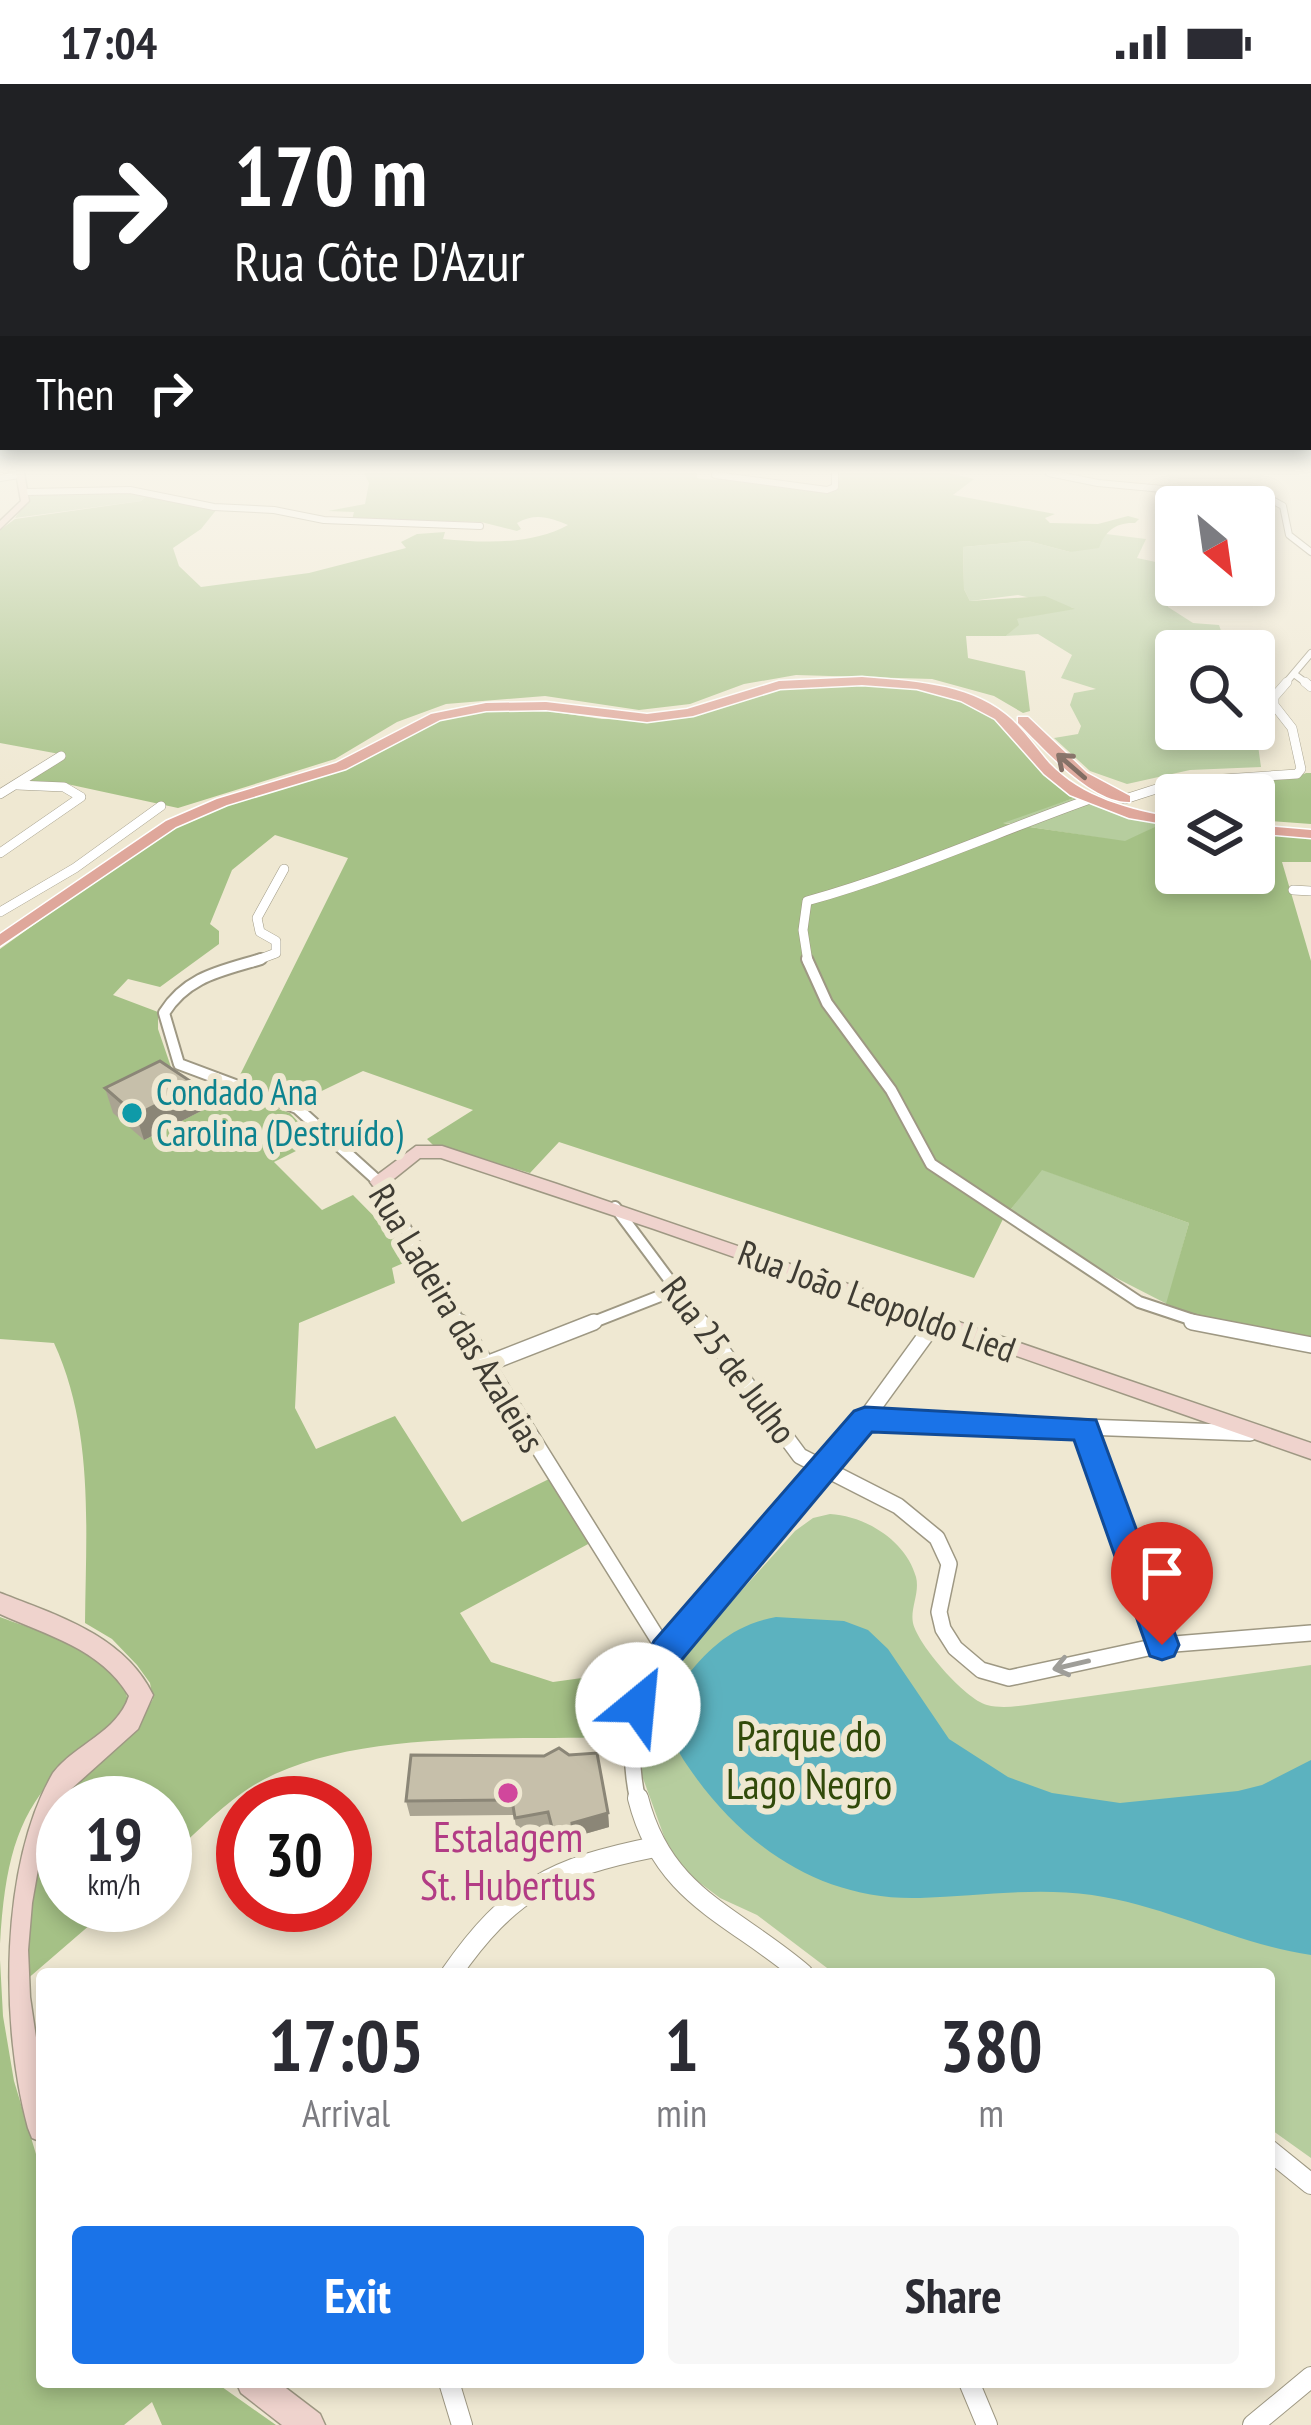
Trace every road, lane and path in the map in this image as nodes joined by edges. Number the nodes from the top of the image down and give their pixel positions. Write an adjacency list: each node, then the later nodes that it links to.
1 (1311, 653): 2 (street)
2 (1294, 674): 3 (street); 8 (street)
3 (1311, 687)
4 (62, 756): 5 (street)
5 (17, 785): 6 (street); 13 (street)
6 (0, 794)
7 (1090, 799): 8 (main road); 20 (main road); 25 (street)
8 (1114, 799): 10 (main road); 17 (main road, one-way to 17)
9 (160, 806): 17 (street)
10 (1155, 812)
11 (1275, 828): 12 (main road)
12 (1311, 831)
13 (0, 853)
14 (284, 869): 21 (street, Rua Ladeira das Azaleias)
15 (1293, 890): 16 (street)
16 (1311, 891)
17 (28, 900): 18 (street); 19 (main road)
18 (0, 912)
19 (0, 928)
20 (0, 941)
21 (379, 1182): 22 (street, Rua João Leopoldo Lied); 26 (street, Rua Ladeira das Azaleias)
22 (615, 1207): 23 (street, Rua 25 de Julho); 24 (street, Rua João Leopoldo Lied)
23 (678, 1289): 26 (street); 31 (street, Rua 25 de Julho)
24 (934, 1324): 27 (street); 29 (street, Rua João Leopoldo Lied)
25 (1311, 1345)
26 (484, 1365): 35 (street, Rua Ladeira das Azaleias)
27 (865, 1419): 28 (street); 31 (street)
28 (1085, 1428): 29 (street); 34 (street)
29 (1257, 1433): 30 (street, Rua João Leopoldo Lied)
30 (1311, 1451)
31 (822, 1468): 34 (street, Rua 25 de Julho, one-way to 31); 35 (street)
32 (0, 1603): 39 (street)
33 (1311, 1633): 34 (street, Rua 25 de Julho)
34 (1162, 1645)
35 (667, 1652): 36 (street)
36 (656, 1846): 37 (street); 38 (street)
37 (455, 1968)
38 (794, 1968)
39 (36, 2103)
40 (1275, 2155): 41 (street)
41 (1311, 2185)
42 (1311, 2377): 49 (street)
43 (260, 2388): 46 (street)
44 (451, 2388): 47 (street)
45 (972, 2388): 48 (street)
46 (309, 2425)
47 (462, 2425)
48 (987, 2425)
49 (1253, 2425)

